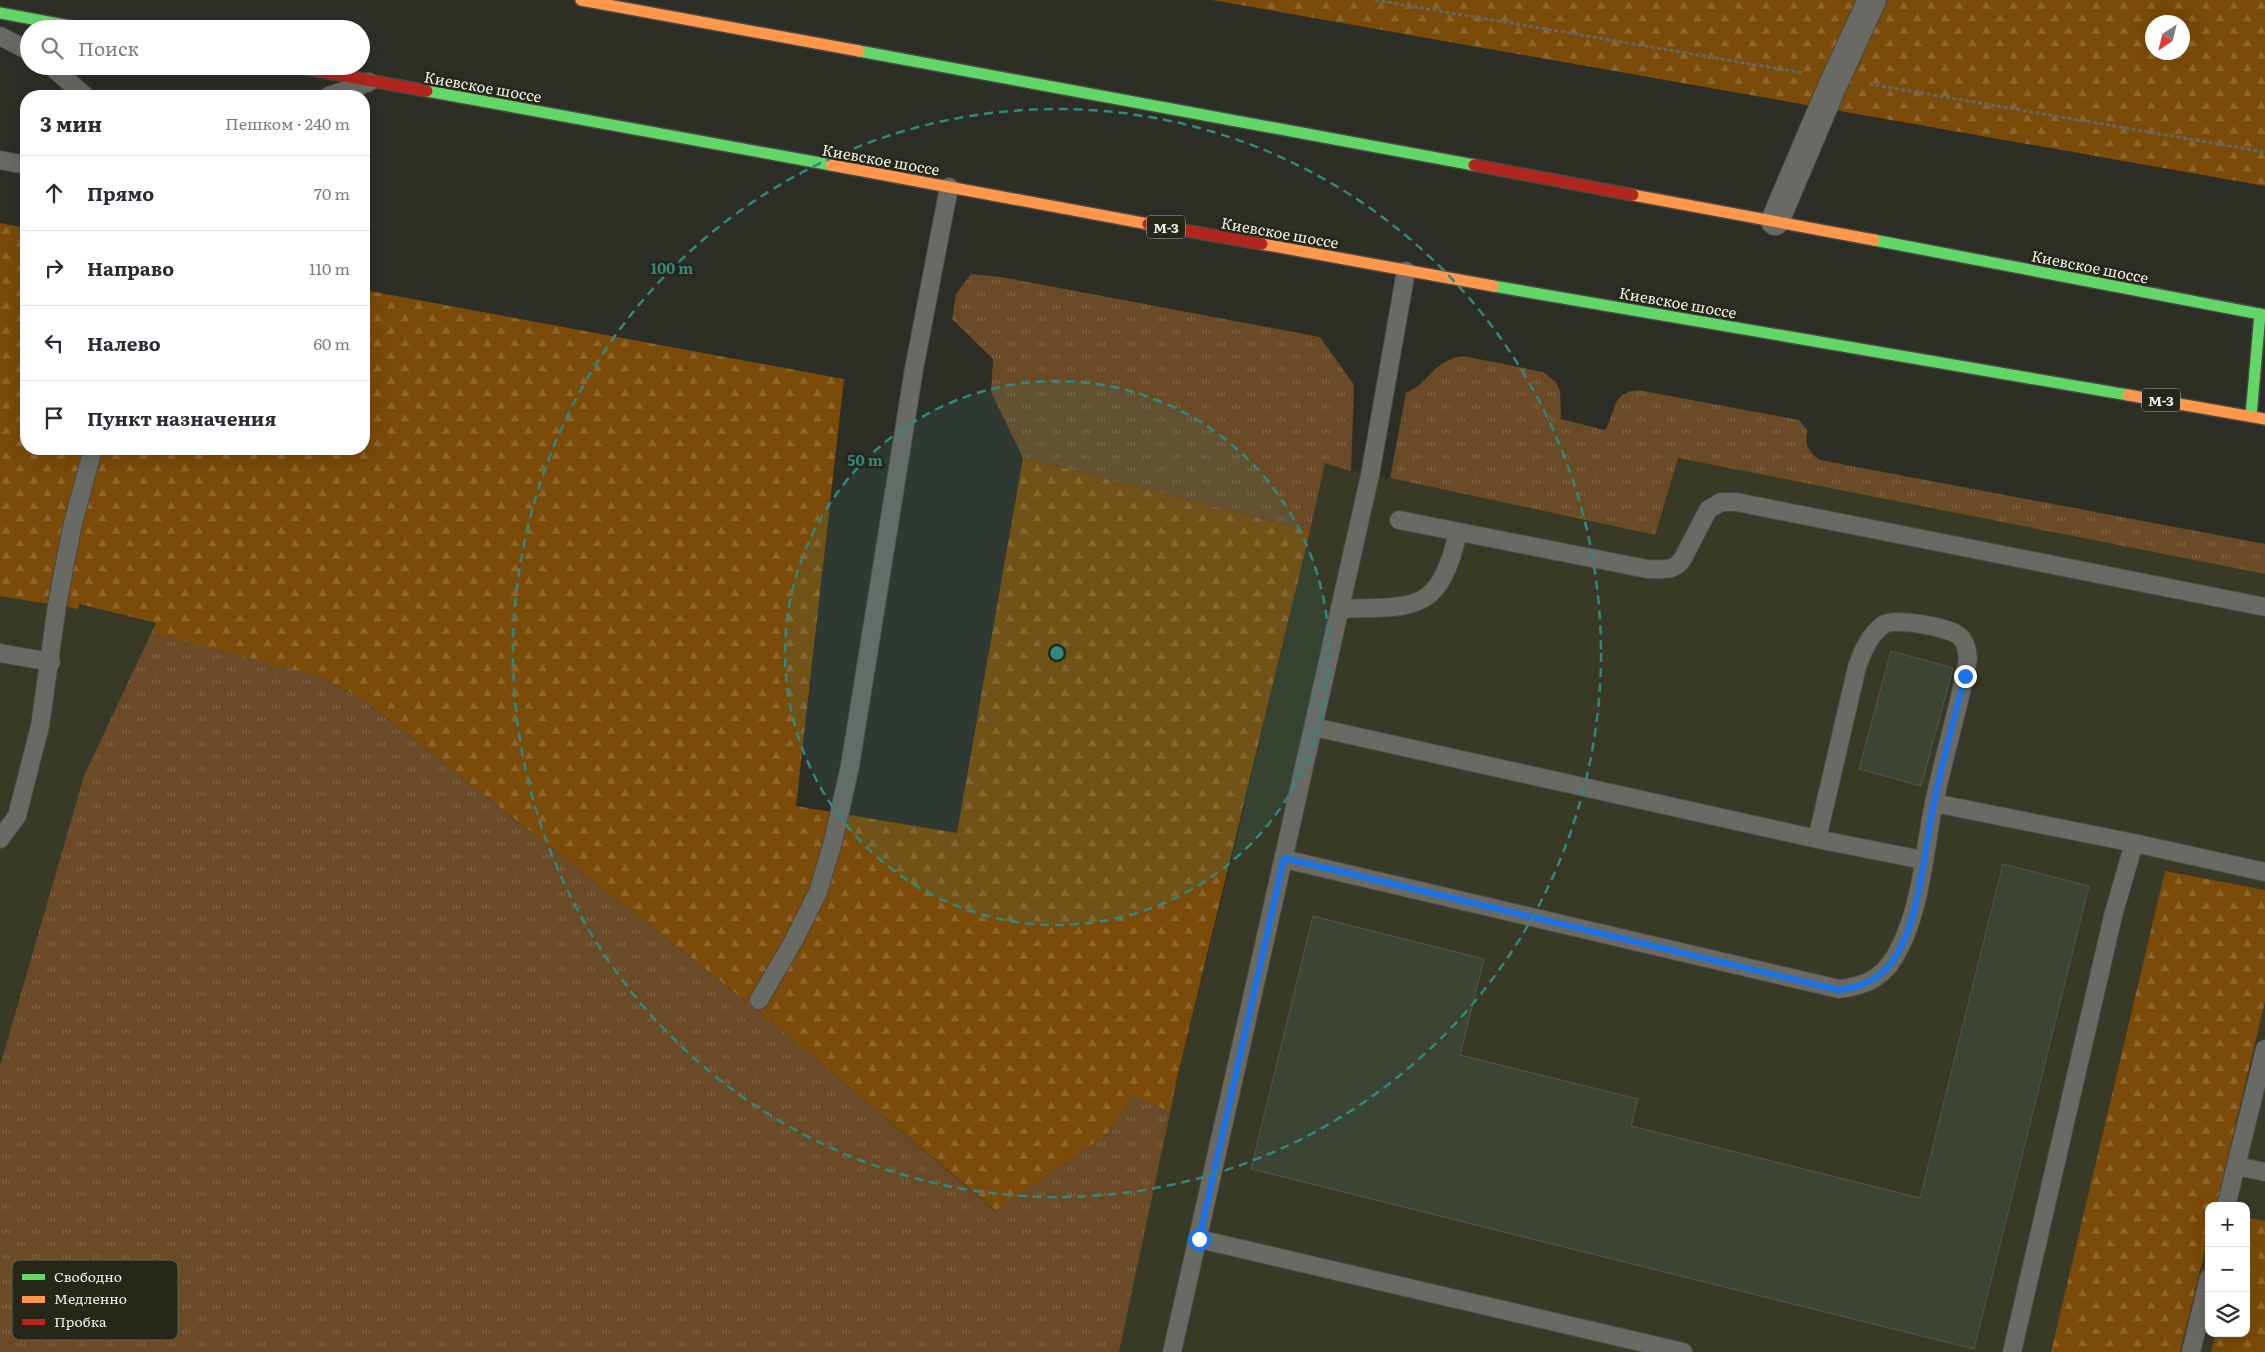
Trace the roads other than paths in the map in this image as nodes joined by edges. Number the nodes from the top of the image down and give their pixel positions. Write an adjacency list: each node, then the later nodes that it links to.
1 (582, 0): 15 (highway, Киевское шоссе)
2 (1872, 0): 15 (street)
3 (0, 13): 4 (highway)
4 (38, 20)
5 (0, 36): 6 (lane)
6 (20, 46)
7 (62, 75): 10 (lane)
8 (339, 75): 9 (highway, Киевское шоссе / М-3)
9 (371, 81): 11 (lane); 14 (highway, Киевское шоссе / М-3)
10 (78, 90)
11 (346, 90)
12 (0, 160): 13 (lane)
13 (20, 164)
14 (949, 187): 16 (highway, Киевское шоссе / М-3); 35 (lane)
15 (1775, 221): 17 (highway, Киевское шоссе)
16 (1406, 271): 18 (highway, Киевское шоссе / М-3); 24 (lane)
17 (2262, 314): 18 (highway)
18 (2251, 416): 19 (highway, Киевское шоссе / М-3)
19 (2265, 418)
20 (91, 455): 26 (lane)
21 (1399, 520): 22 (lane)
22 (1458, 532): 23 (lane); 24 (lane)
23 (2265, 608)
24 (1340, 609): 27 (lane)
25 (0, 653): 26 (lane)
26 (51, 662): 29 (lane)
27 (1314, 727): 30 (lane); 32 (lane)
28 (1934, 803): 30 (lane); 31 (lane); 33 (lane)
29 (0, 839)
30 (1817, 839): 33 (lane)
31 (2134, 843): 34 (lane); 44 (lane)
32 (1284, 858): 33 (lane); 40 (lane)
33 (1923, 860)
34 (2265, 872)
35 (759, 1000)
36 (2264, 1054): 37 (lane)
37 (2236, 1166): 38 (lane); 39 (lane)
38 (2265, 1172)
39 (2227, 1202)
40 (1199, 1239): 42 (lane); 43 (lane)
41 (2206, 1292): 45 (lane)
42 (1172, 1352)
43 (1683, 1352)
44 (2012, 1352)
45 (2191, 1352)

